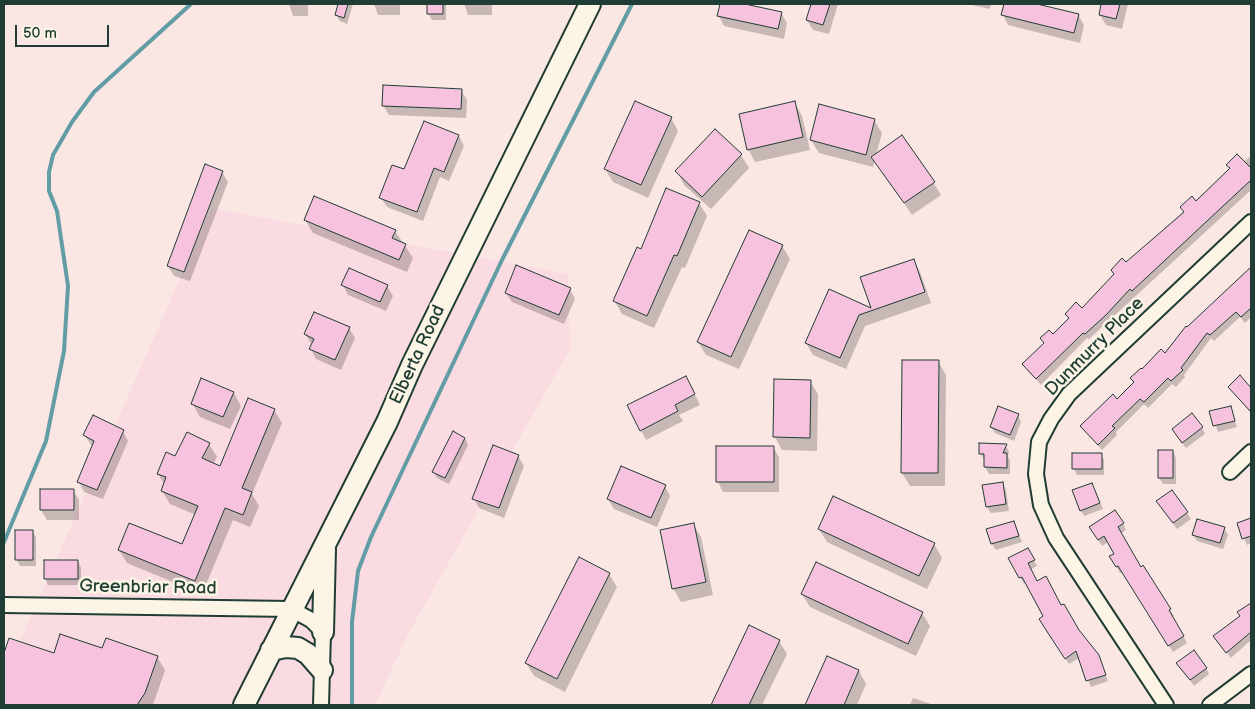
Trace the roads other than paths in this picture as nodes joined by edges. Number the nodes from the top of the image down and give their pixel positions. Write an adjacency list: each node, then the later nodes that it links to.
1 (590, 4): 5 (street, Elberta Road)
2 (1251, 222): 14 (street, Dunmurry Place)
3 (1251, 452): 4 (street)
4 (1230, 472)
5 (325, 545): 7 (street, Elberta Road); 8 (street)
6 (4, 605): 7 (street, Greenbriar Road)
7 (291, 609): 8 (street); 9 (street, Elberta Road)
8 (324, 632): 10 (street)
9 (271, 650): 10 (street); 12 (street, Elberta Road)
10 (322, 670): 13 (street)
11 (1251, 674): 15 (street)
12 (244, 705)
13 (321, 705)
14 (1166, 705)
15 (1210, 705)

